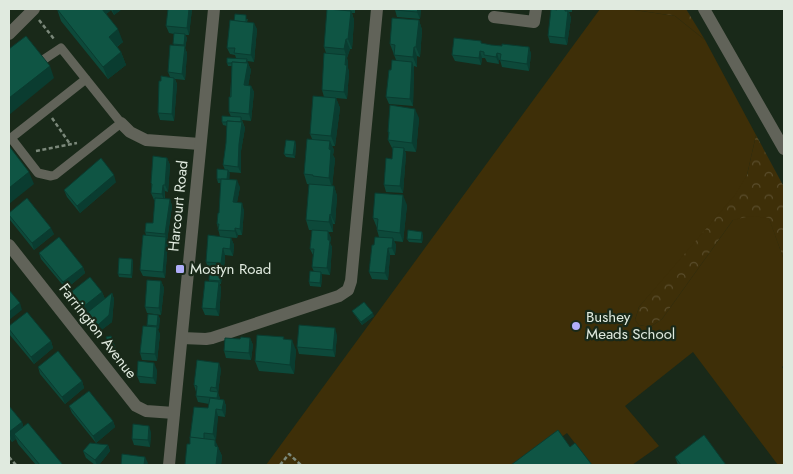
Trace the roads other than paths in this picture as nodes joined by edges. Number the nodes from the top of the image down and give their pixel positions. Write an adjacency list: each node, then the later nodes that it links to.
1 (34, 9): 7 (street)
2 (214, 9): 11 (street, Harcourt Road)
3 (377, 9): 14 (street)
4 (536, 9): 6 (street)
5 (704, 9): 12 (street)
6 (494, 18)
7 (9, 34)
8 (43, 60): 9 (lane)
9 (86, 79): 10 (lane); 10 (lane)
10 (121, 123): 11 (street)
11 (200, 144): 14 (street, Harcourt Road)
12 (784, 150)
13 (9, 244): 15 (street, Farrington Avenue)
14 (182, 338): 15 (street, Harcourt Road)
15 (174, 413): 16 (street, Harcourt Road)
16 (169, 465)

